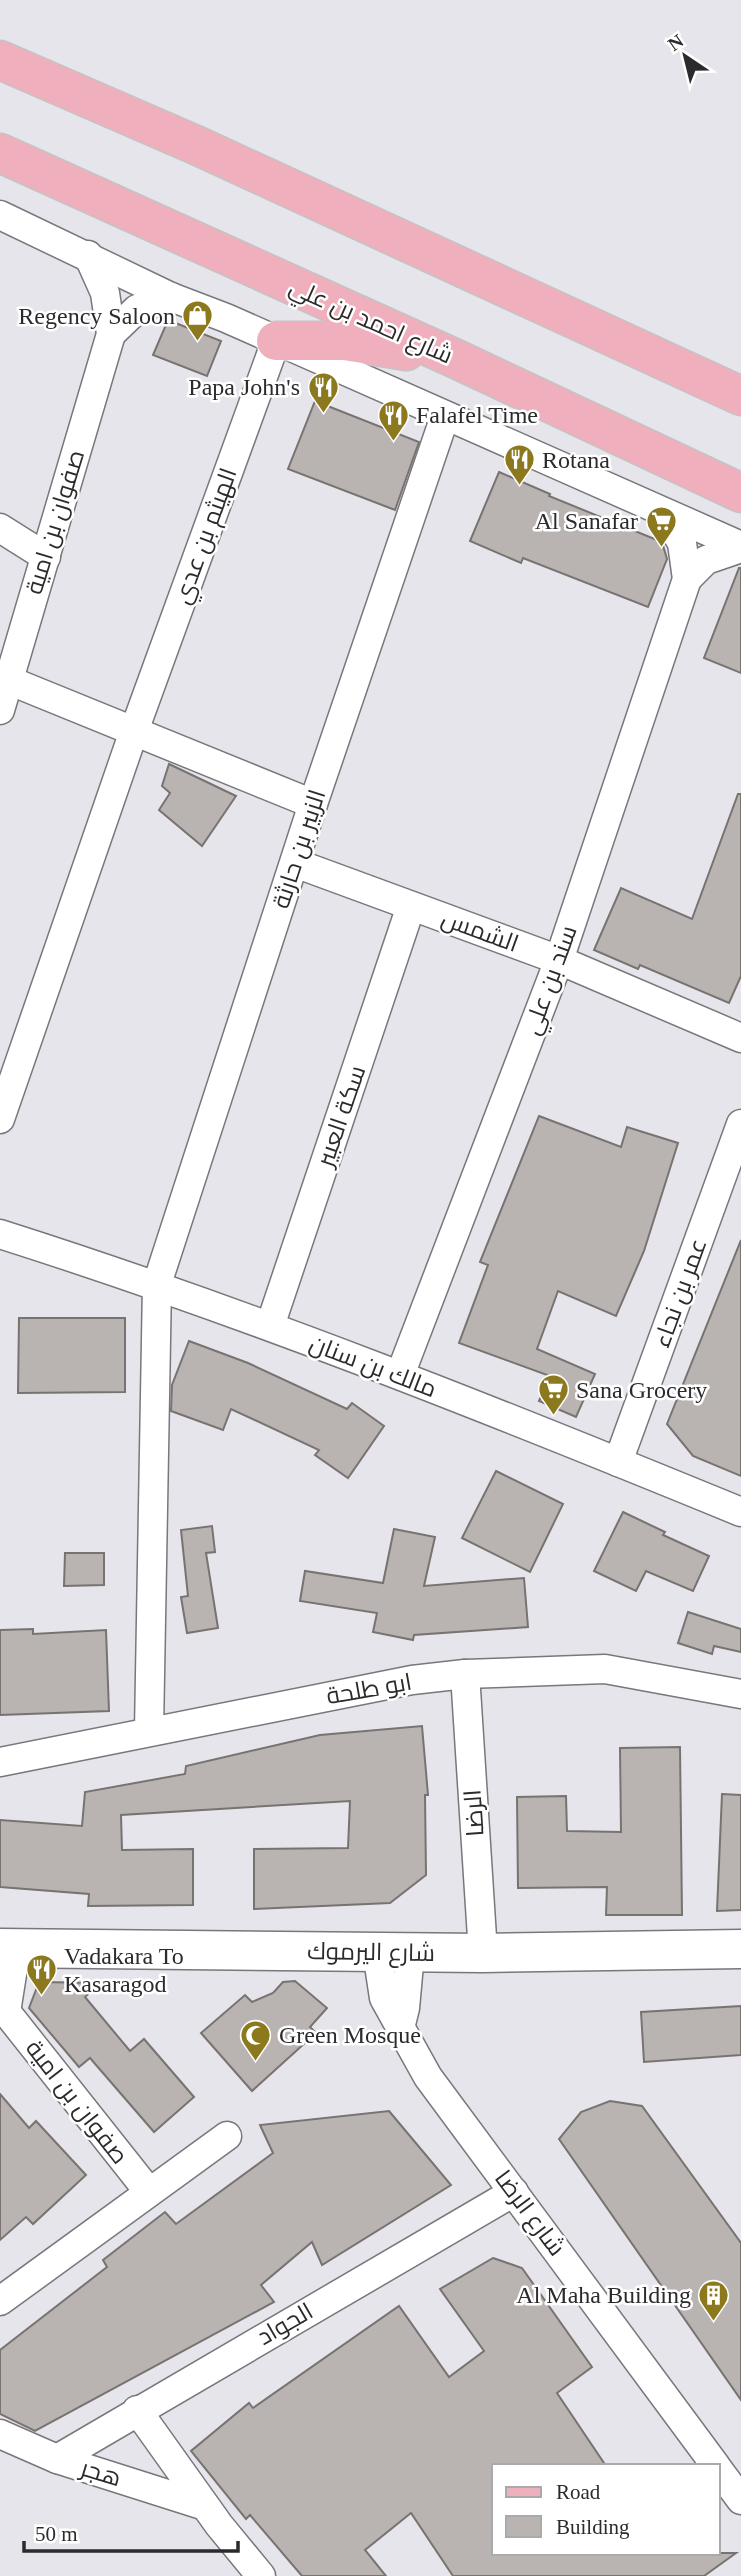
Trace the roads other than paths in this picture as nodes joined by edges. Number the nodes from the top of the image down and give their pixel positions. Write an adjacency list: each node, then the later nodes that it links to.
1 (0, 60): 9 (main road)
2 (0, 153): 8 (main road, شارع احمد بن علي)
3 (0, 215): 4 (street)
4 (88, 255): 5 (street); 6 (street, صفوان بن امية)
5 (171, 297): 6 (street, صفوان بن امية); 7 (street)
6 (111, 334): 15 (street, صفوان بن امية)
7 (276, 341): 8 (main road); 10 (street); 19 (street, الهيثم بن عدي)
8 (454, 358): 11 (main road, شارع احمد بن علي)
9 (741, 396)
10 (445, 416): 12 (street); 20 (street, الزبير بن حارثة)
11 (741, 493)
12 (663, 512): 14 (street); 16 (street, سند بن علي)
13 (0, 528): 15 (street)
14 (741, 547): 16 (street)
15 (46, 556): 17 (street, صفوان بن امية)
16 (687, 579): 23 (street, سند بن علي)
17 (8, 680): 18 (street, صفوان بن امية); 19 (street)
18 (0, 710)
19 (134, 731): 20 (street); 25 (street, الهيثم بن عدي)
20 (313, 804): 21 (street, الزبير بن حارثة)
21 (295, 863): 22 (street, الشمس); 28 (street, الزبير بن حارثة)
22 (411, 906): 23 (street, الشمس); 29 (street, سكة العبير)
23 (559, 960): 24 (street, الشمس); 30 (street, سند بن علي)
24 (741, 1038)
25 (0, 1119)
26 (741, 1124): 31 (street, عمر بن نجاء)
27 (0, 1234): 28 (street, مالك بن سنان)
28 (158, 1284): 29 (street, مالك بن سنان); 35 (street, الزبير بن حارثة)
29 (270, 1326): 30 (street, مالك بن سنان)
30 (400, 1375): 31 (street, مالك بن سنان)
31 (618, 1462): 32 (street, مالك بن سنان)
32 (741, 1512)
33 (465, 1674): 34 (street, ابو طلحة); 35 (street, ابو طلحة); 40 (street, الرضا)
34 (741, 1694)
35 (149, 1731): 36 (street, ابو طلحة)
36 (0, 1762)
37 (8, 1948): 39 (street, شارع اليرموك); 41 (street, صفوان بن امية)
38 (741, 1949): 40 (street, شارع اليرموك)
39 (393, 1952): 40 (street, شارع اليرموك); 44 (street, شارع الرضا)
40 (483, 1953)
41 (3, 2008): 43 (street, صفوان بن امية)
42 (227, 2136): 43 (street)
43 (149, 2192): 45 (street)
44 (514, 2192): 46 (street, الجواد); 49 (street, شارع الرضا)
45 (0, 2301)
46 (137, 2410): 48 (street, الجواد); 52 (street)
47 (0, 2434): 48 (street, هجر)
48 (57, 2459): 52 (street, هجر)
49 (715, 2464)
50 (720, 2471): 51 (street, شارع الرضا)
51 (741, 2500)
52 (205, 2506): 53 (street)
53 (261, 2576)

